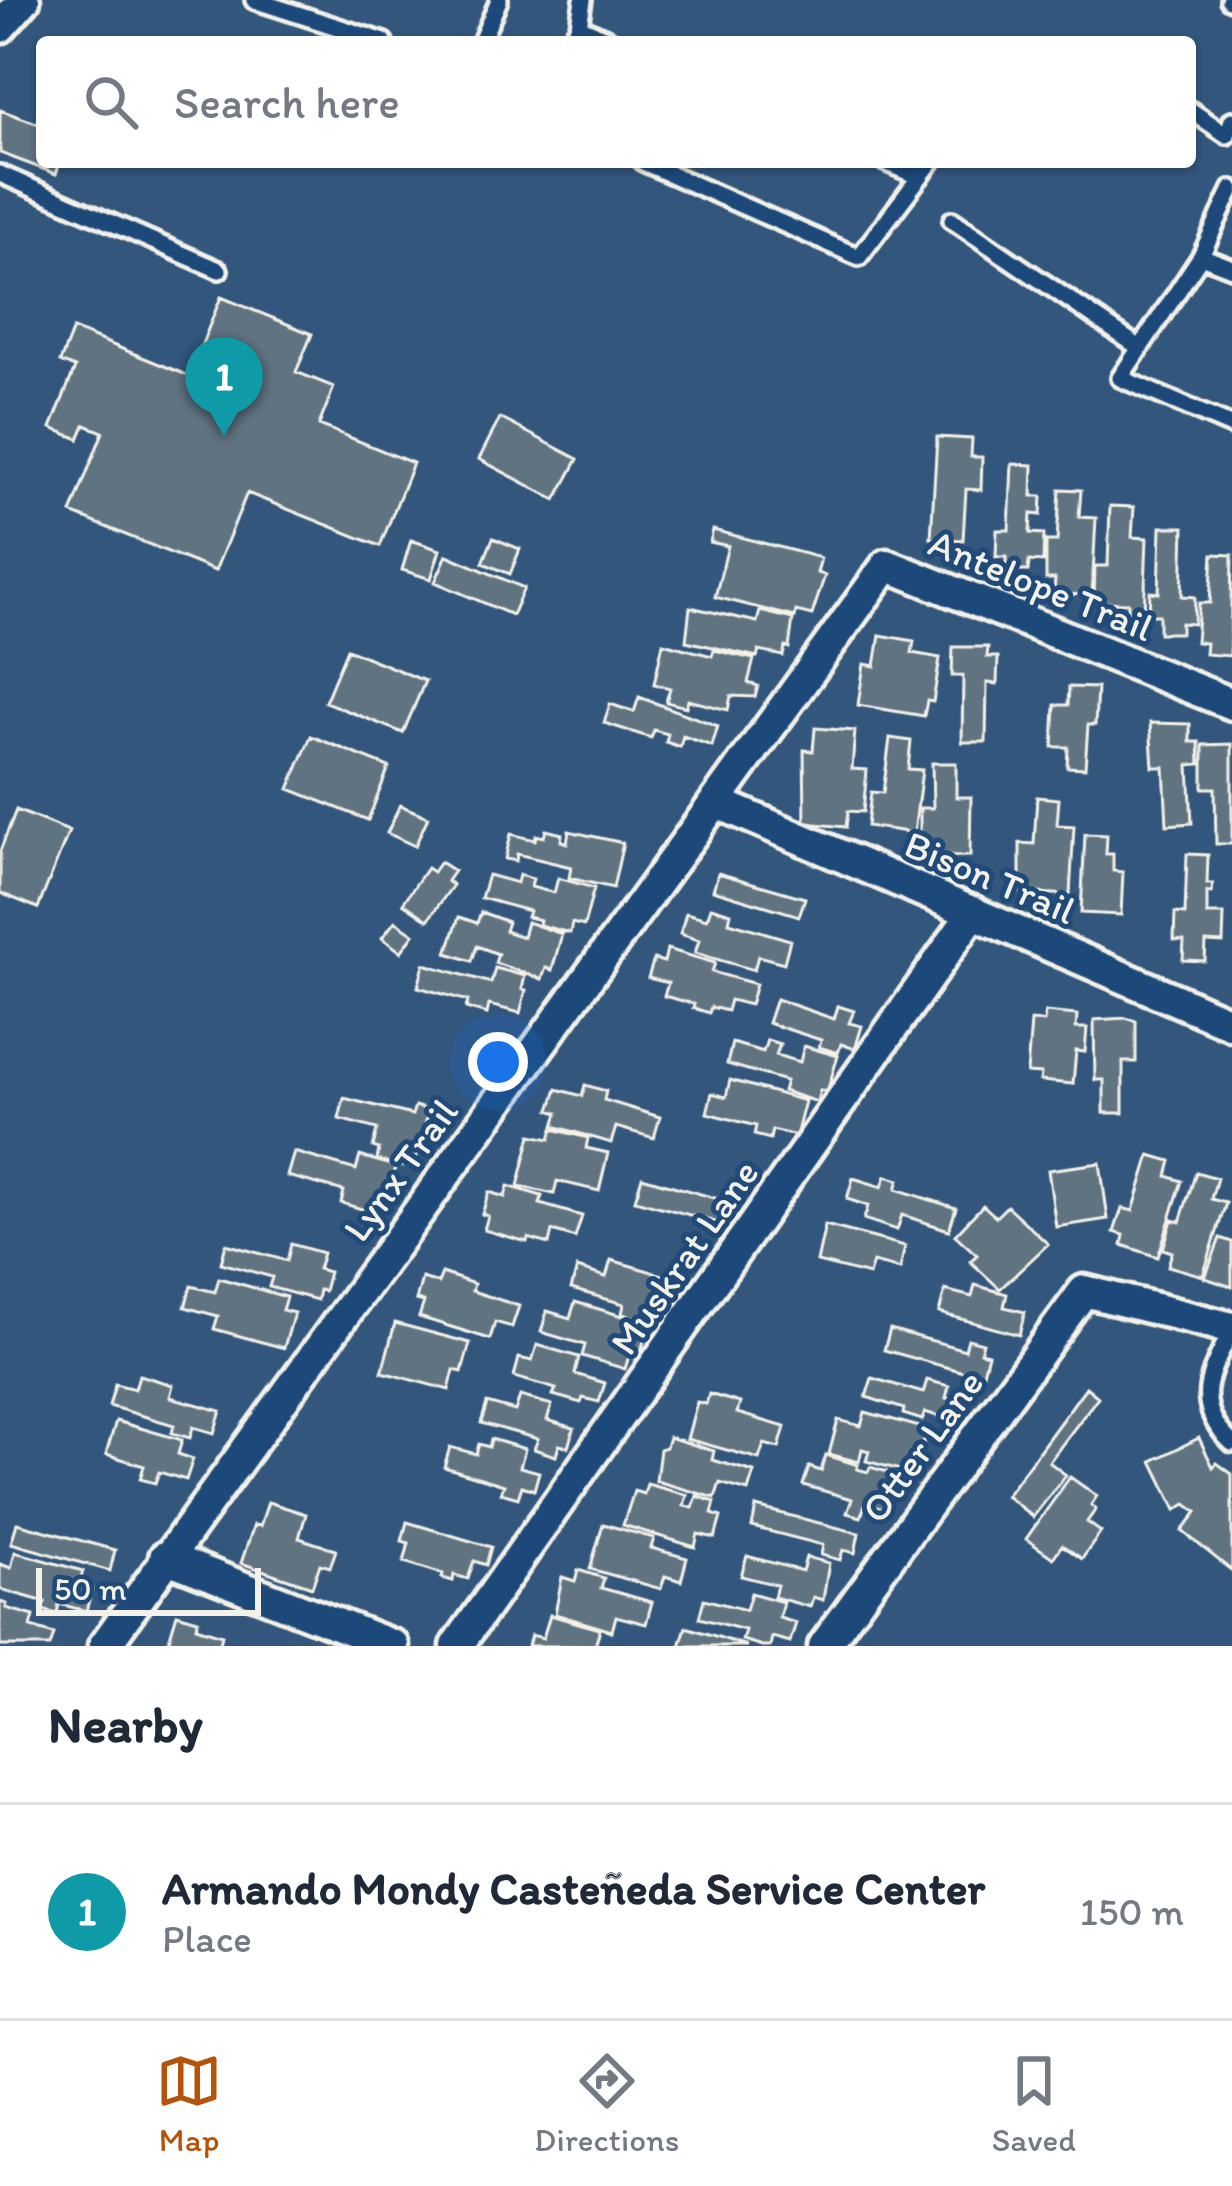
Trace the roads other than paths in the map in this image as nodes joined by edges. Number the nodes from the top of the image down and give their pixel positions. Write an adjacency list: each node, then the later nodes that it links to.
1 (24, 0): 6 (street)
2 (254, 0): 7 (lane)
3 (499, 0): 8 (lane)
4 (583, 0): 5 (lane)
5 (579, 26): 9 (lane); 10 (lane)
6 (0, 27)
7 (365, 36)
8 (484, 36)
9 (573, 36)
10 (601, 36)
11 (1196, 114): 12 (lane)
12 (1230, 135)
13 (657, 168): 17 (lane)
14 (899, 168): 17 (lane)
15 (927, 168): 17 (lane)
16 (0, 174): 22 (lane)
17 (920, 177)
18 (1232, 189): 20 (lane)
19 (952, 220): 23 (lane)
20 (1201, 256): 21 (lane); 23 (lane)
21 (1232, 268)
22 (219, 270)
23 (1140, 348): 24 (lane)
24 (1232, 426)
25 (886, 565): 26 (street, Antelope Trail); 27 (street, Lynx Trail)
26 (1232, 704)
27 (718, 803): 28 (street, Bison Trail); 32 (street, Lynx Trail)
28 (974, 912): 29 (street, Bison Trail); 35 (street, Muskrat Lane)
29 (1232, 1024)
30 (1232, 1329): 31 (lane); 36 (street, Otter Lane)
31 (1232, 1443)
32 (165, 1557): 33 (street, Lynx Trail); 34 (street)
33 (104, 1646)
34 (393, 1646)
35 (458, 1646)
36 (824, 1646)

